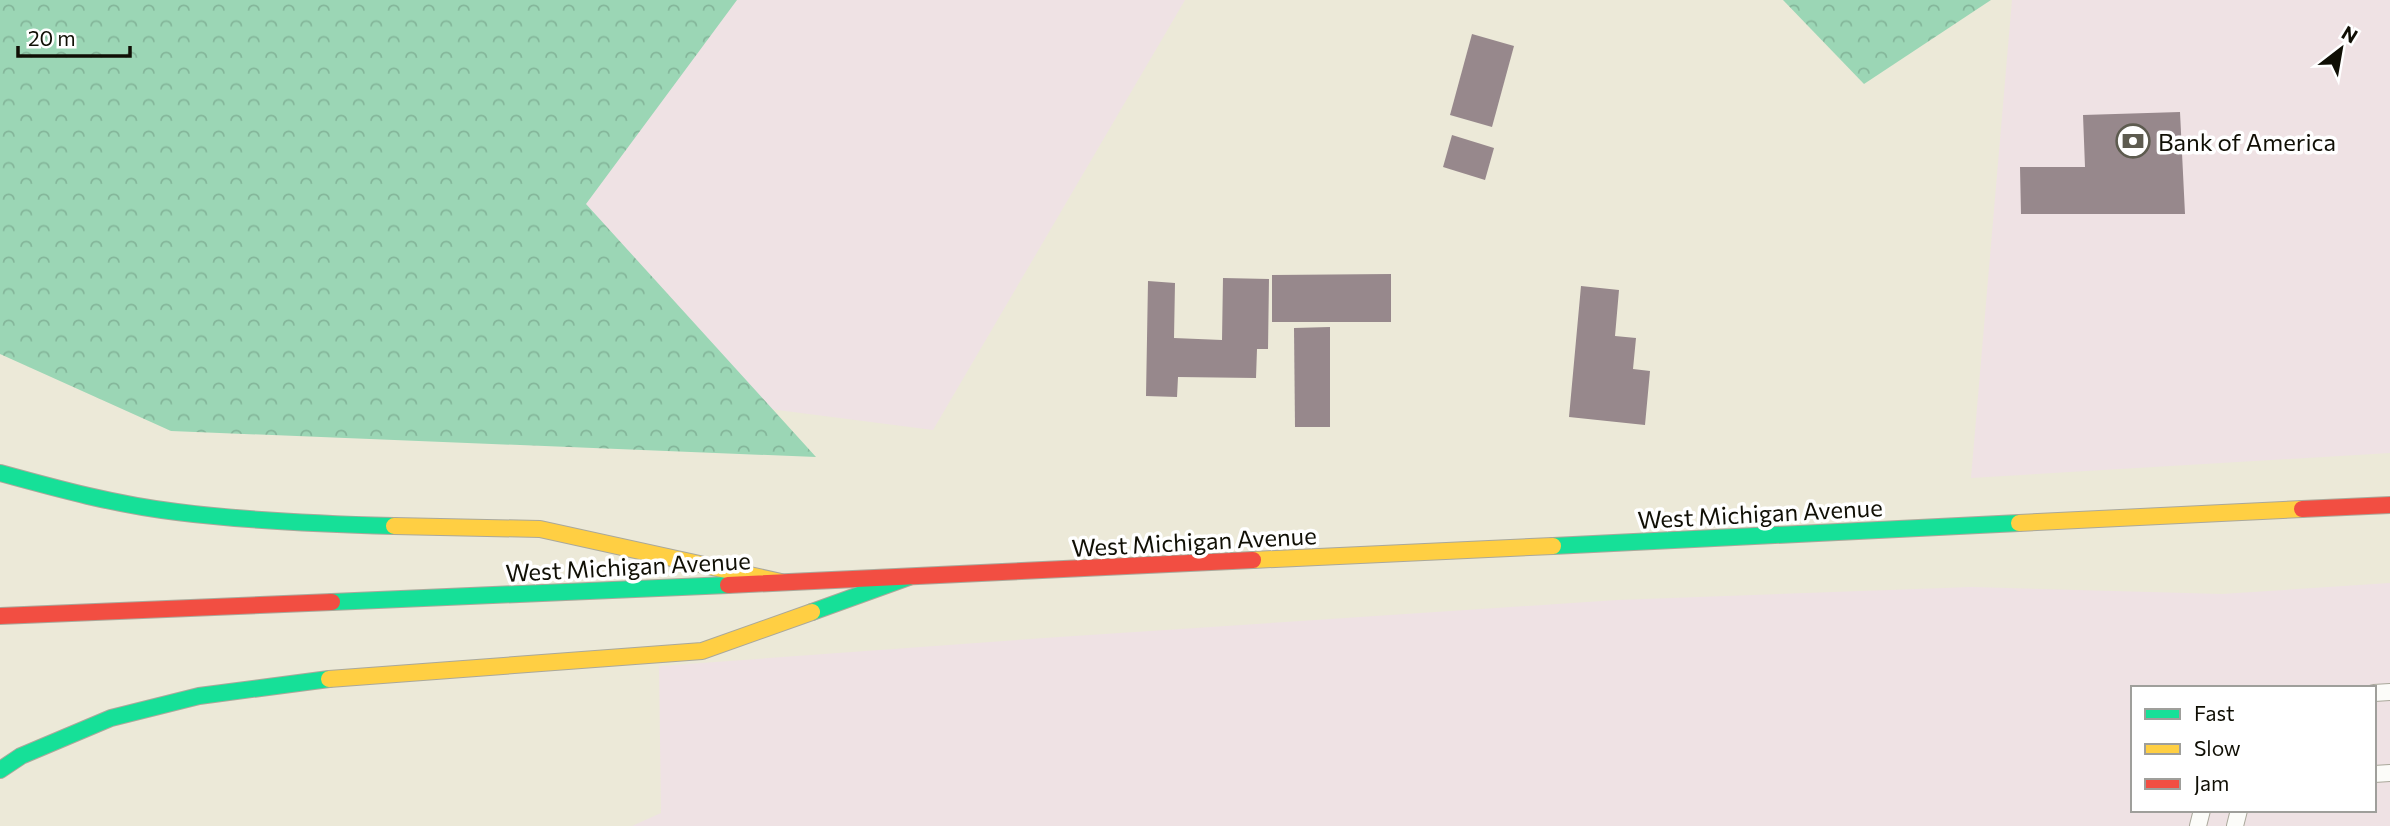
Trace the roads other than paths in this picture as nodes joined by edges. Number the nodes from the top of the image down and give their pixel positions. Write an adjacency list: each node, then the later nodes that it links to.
1 (0, 472): 4 (main road)
2 (2390, 505): 3 (main road, West Michigan Avenue)
3 (909, 577): 4 (main road, West Michigan Avenue); 6 (main road)
4 (781, 582): 5 (main road, West Michigan Avenue)
5 (0, 616)
6 (0, 770)

